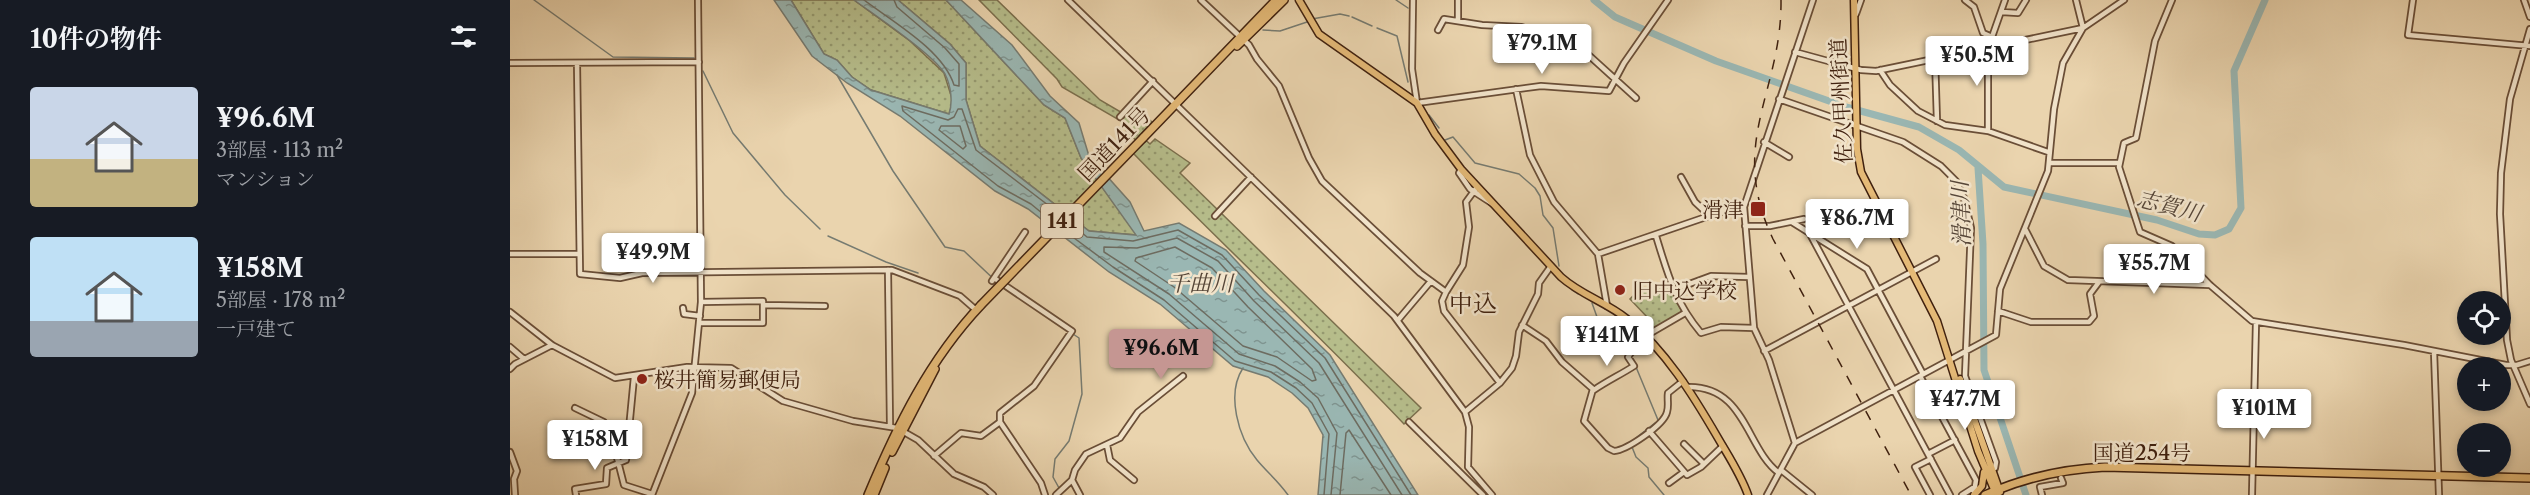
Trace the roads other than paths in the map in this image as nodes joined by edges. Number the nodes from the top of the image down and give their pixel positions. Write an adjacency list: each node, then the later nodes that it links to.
1 (698, 0): 37 (street)
2 (1068, 0): 43 (street)
3 (1201, 0): 32 (street)
4 (1276, 0): 32 (highway, 国道141号 / 141)
5 (1284, 0): 32 (highway, 国道141号 / 141)
6 (1299, 0): 47 (main road)
7 (1413, 0): 47 (street)
8 (1458, 0): 27 (street)
9 (1668, 0): 42 (street)
10 (1813, 0): 35 (street)
11 (1854, 0): 25 (main road, 佐久甲州街道)
12 (1861, 0): 25 (street)
13 (1965, 0): 31 (street)
14 (2005, 0): 24 (street)
15 (2026, 0): 24 (street)
16 (2076, 0): 28 (street)
17 (2114, 0): 22 (street)
18 (2124, 0): 22 (street)
19 (2172, 0): 57 (street)
20 (2413, 0): 34 (street)
21 (2524, 0): 23 (street)
22 (2114, 7): 28 (street)
23 (2529, 7): 26 (street)
24 (2002, 12): 31 (street)
25 (1854, 17): 40 (main road, 佐久甲州街道)
26 (2530, 17)
27 (1458, 20): 30 (street); 42 (street)
28 (2083, 28): 33 (street); 54 (street)
29 (2530, 29): 34 (street)
30 (1438, 30)
31 (1992, 37): 33 (street)
32 (1242, 38): 48 (highway, 国道141号 / 141); 80 (street)
33 (1993, 46): 36 (street); 52 (street)
34 (2528, 46): 111 (street)
35 (1795, 52): 40 (street); 46 (street)
36 (1935, 58): 41 (street); 50 (street)
37 (699, 62): 39 (street); 77 (street)
38 (510, 63): 39 (street)
39 (578, 63): 72 (street)
40 (1855, 68): 41 (street); 51 (main road, 佐久甲州街道)
41 (1880, 70): 50 (street)
42 (1616, 80): 44 (street); 45 (street)
43 (1153, 81): 48 (street); 49 (street)
44 (1516, 89): 47 (street); 73 (street)
45 (1636, 98)
46 (1780, 98): 51 (street); 53 (street)
47 (1417, 103): 60 (main road)
48 (1176, 104): 58 (street); 92 (highway, 国道141号 / 141, bridge)
49 (1120, 117)
50 (1937, 121): 52 (street)
51 (1856, 125): 78 (main road, 佐久甲州街道); 106 (street)
52 (1988, 131): 54 (street)
53 (1764, 142): 55 (street); 61 (street)
54 (2048, 152): 56 (street)
55 (1789, 157)
56 (2049, 163): 57 (street); 67 (street)
57 (2119, 163): 82 (street)
58 (1251, 177): 62 (street); 97 (street)
59 (1681, 177): 63 (street)
60 (1475, 189): 75 (main road); 85 (street)
61 (1744, 204): 63 (street); 66 (street)
62 (1215, 216)
63 (1710, 216): 70 (street)
64 (1804, 219): 65 (street)
65 (1792, 222): 66 (street); 69 (street)
66 (1745, 226): 79 (street)
67 (2025, 229): 81 (street); 93 (street)
68 (1025, 232): 124 (street)
69 (1810, 234): 84 (street); 90 (street)
70 (1656, 236): 73 (street); 83 (street)
71 (510, 254): 72 (street)
72 (579, 254): 77 (street)
73 (1598, 254): 89 (street)
74 (1936, 259): 78 (street)
75 (1551, 266): 89 (main road); 100 (street)
76 (888, 270): 77 (street); 92 (street); 126 (street)
77 (702, 272): 86 (street)
78 (1911, 272): 84 (street); 109 (main road, 佐久甲州街道)
79 (1749, 277): 83 (street); 101 (street)
80 (1431, 281): 85 (street); 97 (street)
81 (2099, 282): 82 (street); 93 (street)
82 (2210, 285): 98 (street)
83 (1672, 290): 95 (street)
84 (1878, 290): 90 (street); 114 (street)
85 (1446, 292): 117 (street)
86 (701, 302): 87 (street); 96 (street)
87 (763, 305): 88 (street); 99 (street)
88 (825, 306)
89 (1607, 306): 102 (main road)
90 (1847, 306): 105 (street); 120 (street)
91 (683, 308): 96 (street)
92 (979, 308): 126 (highway, 国道141号 / 141)
93 (1998, 311): 106 (street)
94 (510, 312): 103 (street)
95 (1685, 313): 101 (street); 102 (street)
96 (700, 316): 99 (street)
97 (1398, 320): 123 (street)
98 (2256, 322): 107 (street); 140 (street)
99 (699, 323): 112 (street)
100 (1522, 325): 117 (street); 119 (street)
101 (1754, 328): 105 (street)
102 (1645, 336): 118 (main road); 119 (street)
103 (552, 345): 108 (street); 116 (street)
104 (510, 347): 108 (street)
105 (1764, 351): 129 (street)
106 (1965, 351): 109 (street); 139 (street)
107 (2434, 351): 111 (street); 144 (street)
108 (524, 359): 113 (street)
109 (1951, 359): 114 (street); 133 (main road, 佐久甲州街道); 153 (main road, 佐久甲州街道)
110 (2530, 361): 111 (street)
111 (2513, 365): 121 (street)
112 (694, 367): 116 (street); 126 (street); 156 (street)
113 (510, 369)
114 (1922, 375): 120 (street); 128 (street)
115 (1183, 376): 131 (street)
116 (634, 377): 138 (street)
117 (1500, 383): 123 (street)
118 (1685, 384): 127 (street); 132 (main road); 142 (street)
119 (1594, 390): 127 (street)
120 (1894, 390): 129 (street); 136 (street)
121 (2530, 404)
122 (575, 408): 138 (street)
123 (1465, 412): 163 (street)
124 (1000, 422): 135 (street); 160 (street)
125 (1409, 422): 162 (street)
126 (896, 428): 135 (street); 157 (highway, 国道141号 / 141); 158 (highway, 国道141号 / 141)
127 (1649, 431): 141 (street)
128 (1955, 440): 136 (street); 145 (street)
129 (1795, 443): 142 (street)
130 (1684, 444): 137 (street)
131 (1107, 445): 148 (street); 149 (street)
132 (1723, 446): 137 (street); 164 (main road)
133 (1978, 451): 152 (main road); 153 (main road, 佐久甲州街道)
134 (510, 452): 154 (street)
135 (934, 456): 159 (street)
136 (1930, 457): 167 (street); 168 (street)
137 (1704, 464): 141 (street)
138 (618, 465): 155 (street); 156 (street)
139 (1995, 468)
140 (2252, 470): 144 (highway, 国道254号); 153 (highway, 国道254号); 172 (street)
141 (1684, 472): 150 (street)
142 (1780, 472): 165 (street); 166 (street)
143 (1981, 473): 145 (street)
144 (2439, 475): 147 (highway, 国道254号); 173 (street)
145 (1974, 476): 152 (street)
146 (2061, 478): 171 (street)
147 (2530, 478)
148 (1072, 480): 151 (street); 161 (street)
149 (1134, 480)
150 (1669, 483)
151 (1059, 492)
152 (1974, 492): 169 (street)
153 (1997, 493): 170 (highway, 国道254号)
154 (515, 495)
155 (576, 495)
156 (652, 495)
157 (868, 495)
158 (874, 495)
159 (993, 495)
160 (1045, 495)
161 (1080, 495)
162 (1483, 495)
163 (1492, 495)
164 (1748, 495)
165 (1767, 495)
166 (1812, 495)
167 (1930, 495)
168 (1950, 495)
169 (1962, 495)
170 (1985, 495)
171 (2042, 495)
172 (2252, 495)
173 (2439, 495)

